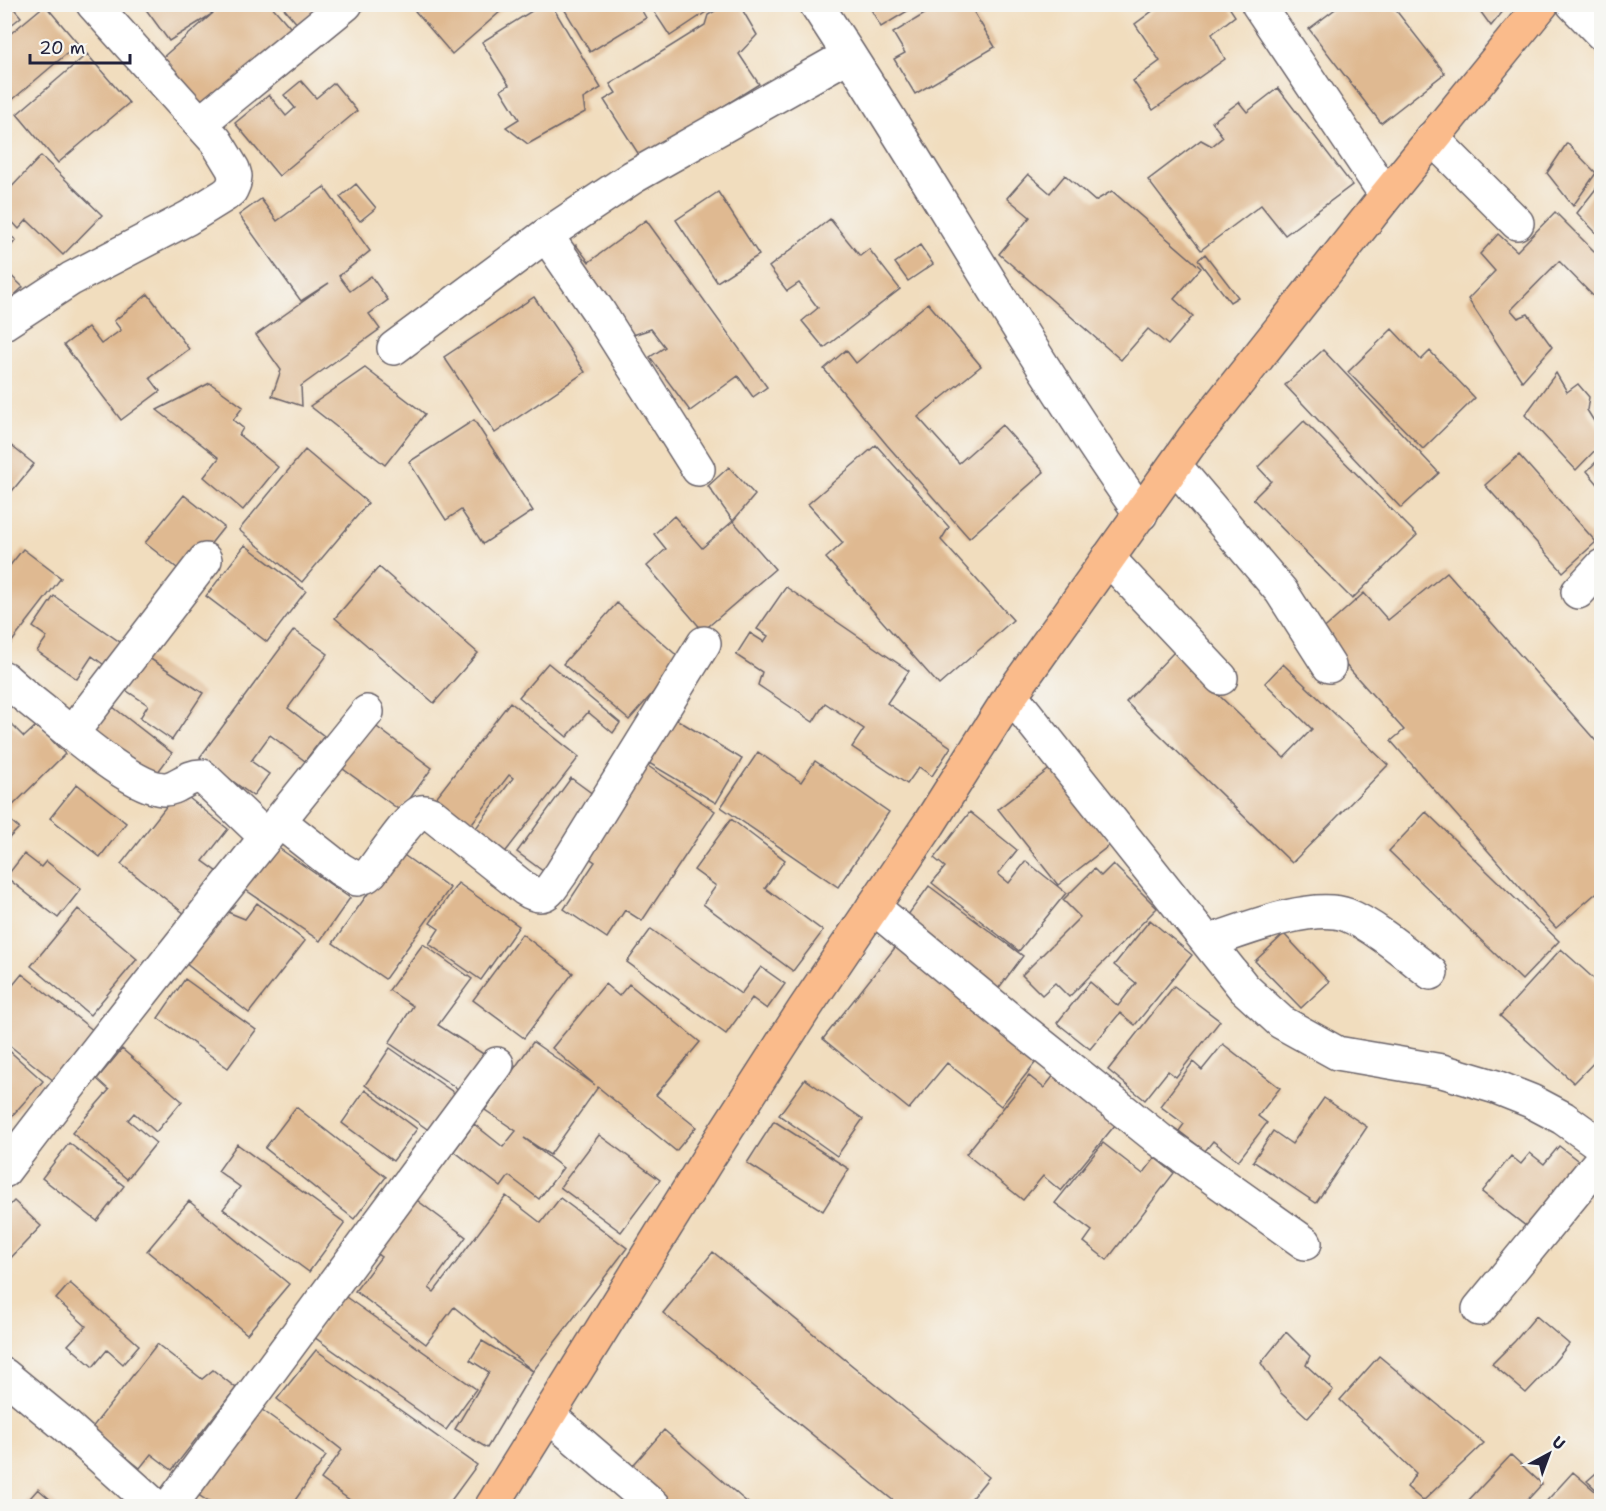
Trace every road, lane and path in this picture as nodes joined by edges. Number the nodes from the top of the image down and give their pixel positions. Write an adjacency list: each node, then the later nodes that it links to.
1 (93, 4): 9 (street)
2 (346, 4): 9 (street)
3 (816, 4): 8 (street)
4 (1258, 4): 11 (street)
5 (1542, 4): 10 (highway)
6 (1573, 4): 7 (street)
7 (1602, 34)
8 (849, 55): 13 (street); 18 (street)
9 (201, 123): 14 (street)
10 (1432, 138): 11 (highway); 12 (street)
11 (1386, 195): 16 (highway)
12 (1516, 223)
13 (546, 235): 15 (street); 17 (street)
14 (4, 323)
15 (394, 348)
16 (1175, 466): 18 (highway); 24 (street)
17 (698, 469)
18 (1141, 514): 19 (highway)
19 (1108, 558): 26 (street); 27 (highway)
20 (205, 560): 29 (street)
21 (1602, 566): 22 (street)
22 (1578, 592)
23 (704, 644): 30 (street)
24 (1329, 666)
25 (4, 678): 29 (street)
26 (1221, 678)
27 (1011, 695): 31 (highway); 32 (street)
28 (367, 712): 30 (street)
29 (72, 734): 30 (street)
30 (272, 829): 37 (street)
31 (873, 907): 38 (street); 41 (highway)
32 (1208, 942): 33 (street); 35 (street)
33 (1431, 973)
34 (497, 1064): 43 (street)
35 (1602, 1146)
36 (1602, 1159): 39 (street)
37 (4, 1172)
38 (1305, 1243)
39 (1479, 1309)
40 (4, 1375): 42 (street)
41 (548, 1415): 44 (highway); 45 (street)
42 (155, 1506)
43 (170, 1506)
44 (492, 1506)
45 (654, 1506)

